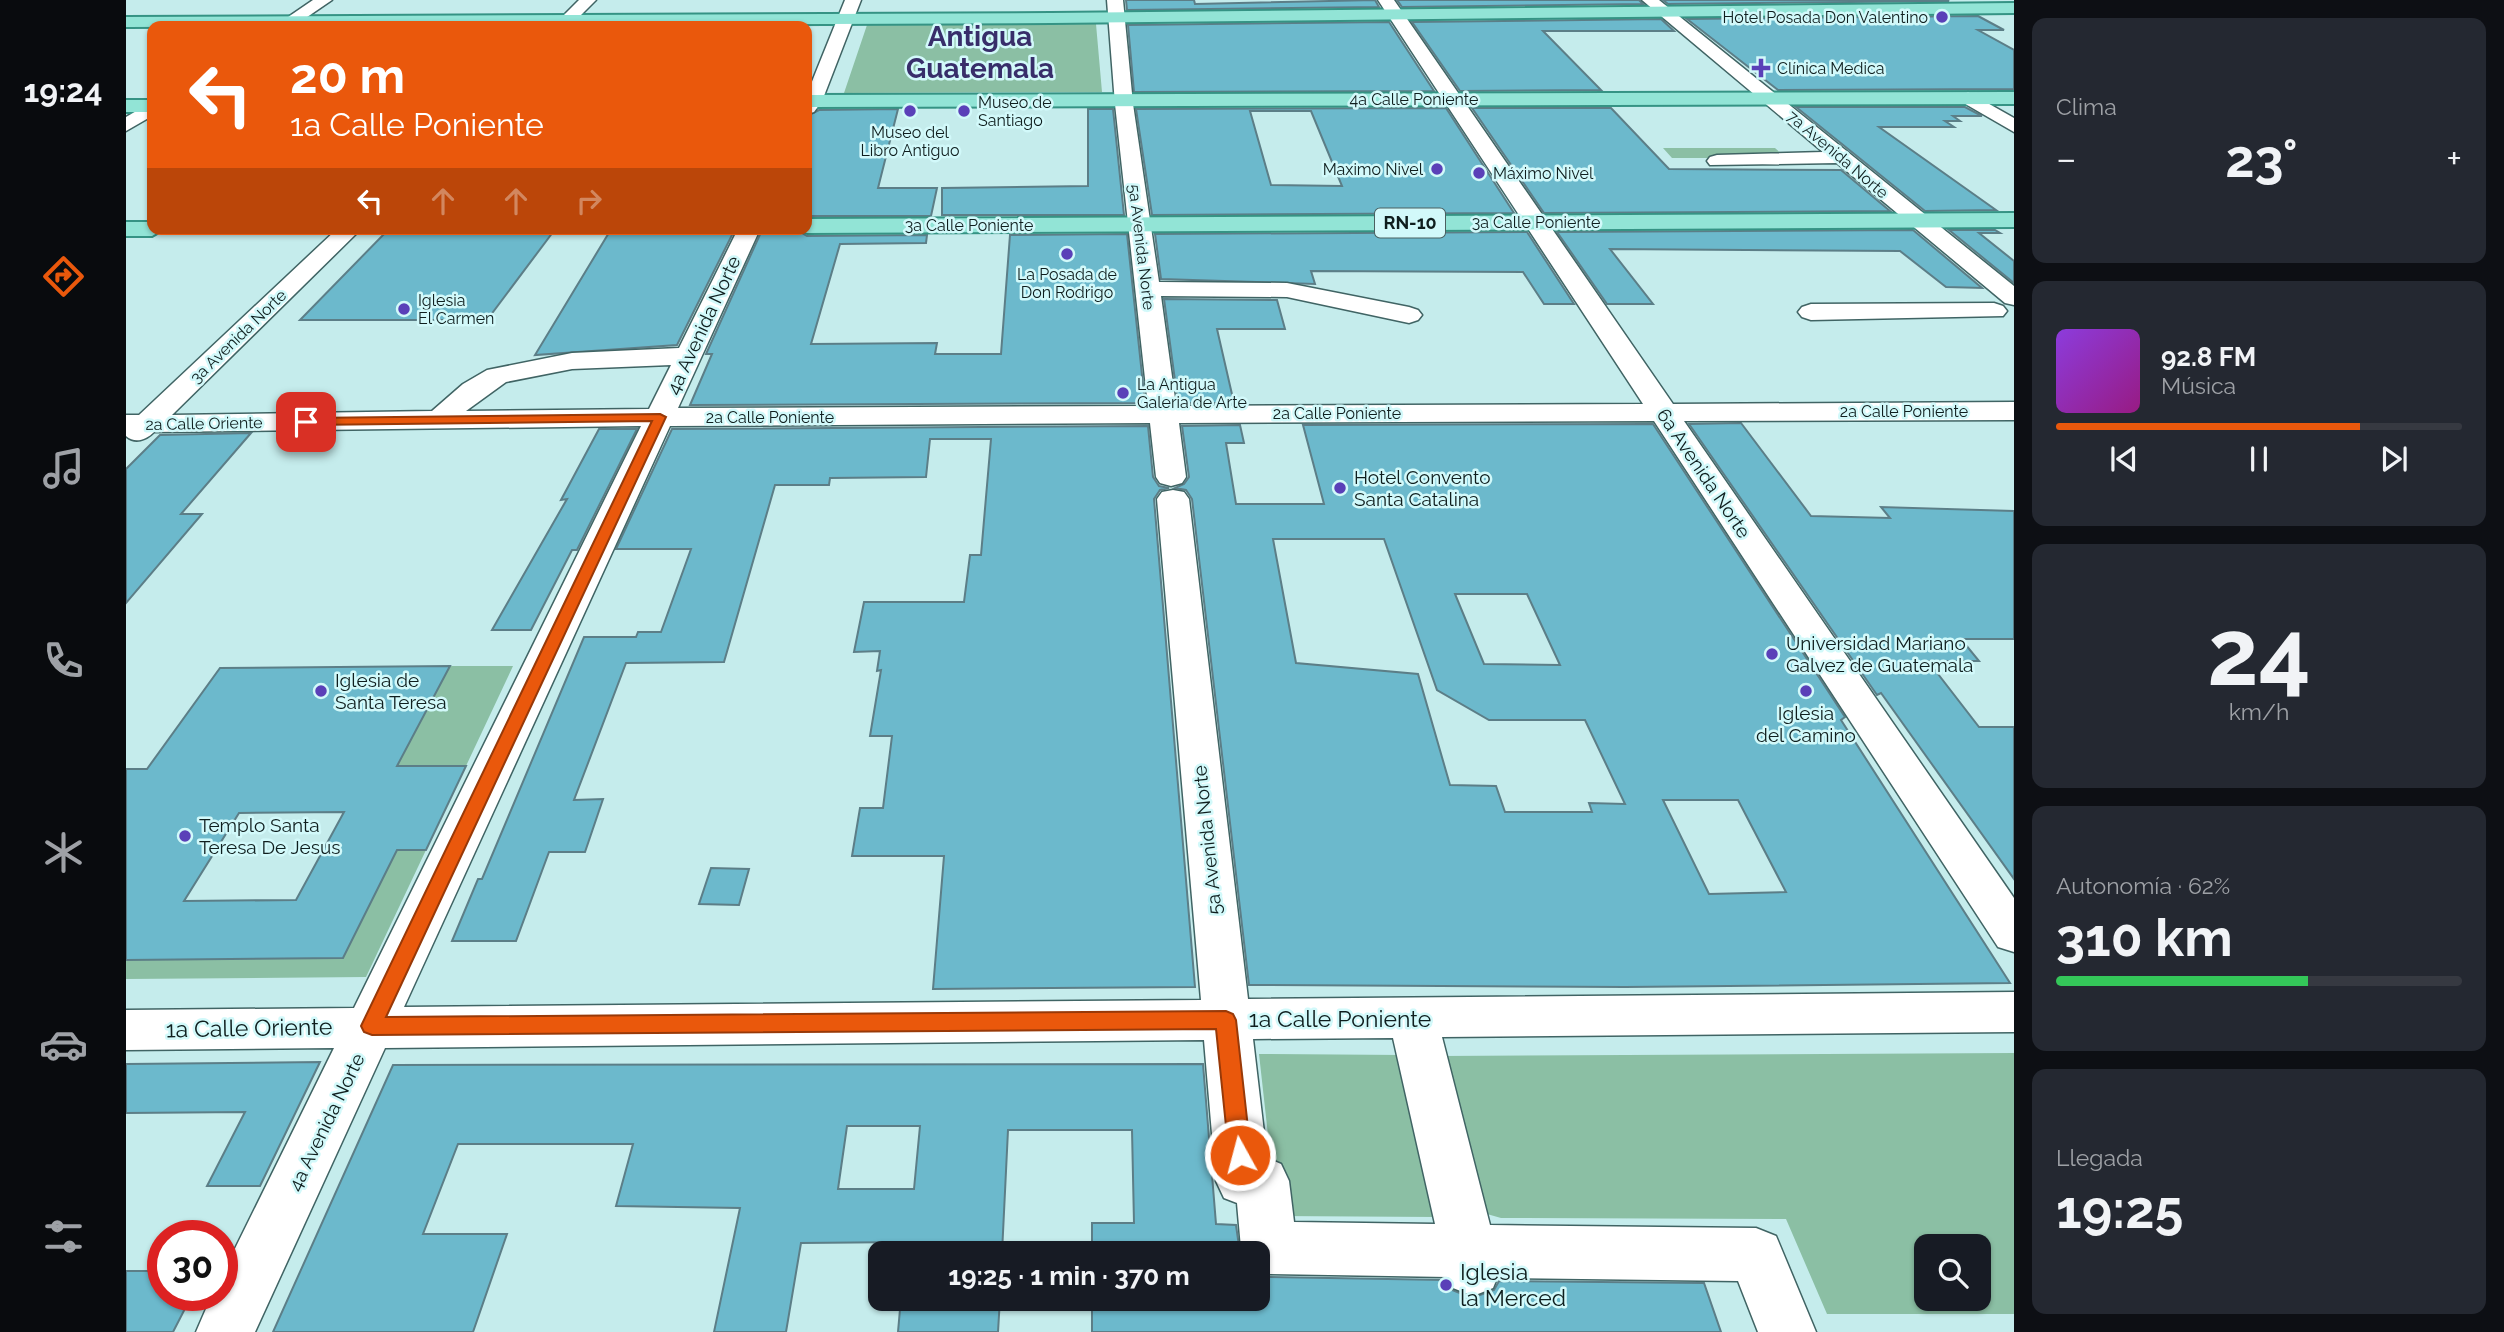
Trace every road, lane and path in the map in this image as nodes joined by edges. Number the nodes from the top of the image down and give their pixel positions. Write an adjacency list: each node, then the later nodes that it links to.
1 (324, 0): 9 (street)
2 (588, 0): 10 (street)
3 (853, 0): 8 (street)
4 (1656, 5): 5 (main road); 7 (main road); 19 (street, 7a Avenida Norte)
5 (1390, 6): 6 (main road); 18 (street, 6a Avenida Norte)
6 (1116, 8): 8 (main road); 17 (street, 5a Avenida Norte)
7 (2014, 8)
8 (847, 18): 11 (main road); 14 (street)
9 (292, 21)
10 (566, 21)
11 (677, 21)
12 (126, 22): 13 (main road)
13 (147, 22)
14 (812, 96)
15 (2014, 97): 16 (main road, 4a Calle Poniente)
16 (1968, 98): 19 (main road, 4a Calle Poniente); 25 (street)
17 (1124, 99): 18 (main road, 4a Calle Poniente); 20 (main road, 4a Calle Poniente); 31 (street, 5a Avenida Norte)
18 (1452, 99): 19 (main road, 4a Calle Poniente); 30 (street, 6a Avenida Norte)
19 (1771, 99): 26 (street, 7a Avenida Norte)
20 (812, 103)
21 (126, 106): 22 (main road)
22 (147, 107)
23 (147, 110): 24 (street)
24 (126, 125)
25 (2014, 126)
26 (1842, 157): 27 (street); 28 (street, 7a Avenida Norte)
27 (1717, 161)
28 (1918, 220): 29 (main road, 3a Calle Poniente / RN-10); 30 (main road, 3a Calle Poniente / RN-10); 38 (street, 7a Avenida Norte)
29 (2014, 220)
30 (1535, 222): 31 (main road, 3a Calle Poniente / RN-10); 42 (street, 6a Avenida Norte)
31 (1140, 224): 32 (main road, 3a Calle Poniente / RN-10); 37 (street, 5a Avenida Norte)
32 (812, 226)
33 (126, 229): 34 (main road)
34 (147, 229)
35 (343, 235): 47 (street, 3a Avenida Norte)
36 (746, 235): 41 (street, 4a Avenida Norte)
37 (1148, 289): 40 (street); 44 (street, 5a Avenida Norte)
38 (2008, 307): 39 (street)
39 (1811, 312)
40 (1409, 315)
41 (689, 356): 45 (street, 4a Avenida Norte); 46 (street)
42 (1663, 411): 43 (street, 2a Calle Poniente); 44 (street, 2a Calle Poniente); 49 (street, 6a Avenida Norte)
43 (2014, 411)
44 (1164, 414): 45 (street, 2a Calle Poniente); 52 (street, 5a Avenida Norte)
45 (660, 417): 46 (street, 2a Calle Oriente); 53 (street, 4a Avenida Norte)
46 (439, 420): 47 (street, 2a Calle Oriente)
47 (136, 424): 48 (street, 3a Avenida Norte)
48 (126, 443)
49 (2014, 934)
50 (2014, 1012): 51 (street, 1a Calle Poniente)
51 (1413, 1018): 52 (street, 1a Calle Poniente); 55 (street)
52 (1226, 1020): 53 (street, 1a Calle Poniente); 55 (street, 5a Avenida Norte)
53 (372, 1026): 54 (street, 1a Calle Oriente); 56 (street, 4a Avenida Norte)
54 (126, 1030)
55 (1471, 1261): 57 (street)
56 (225, 1332)
57 (1787, 1332)

